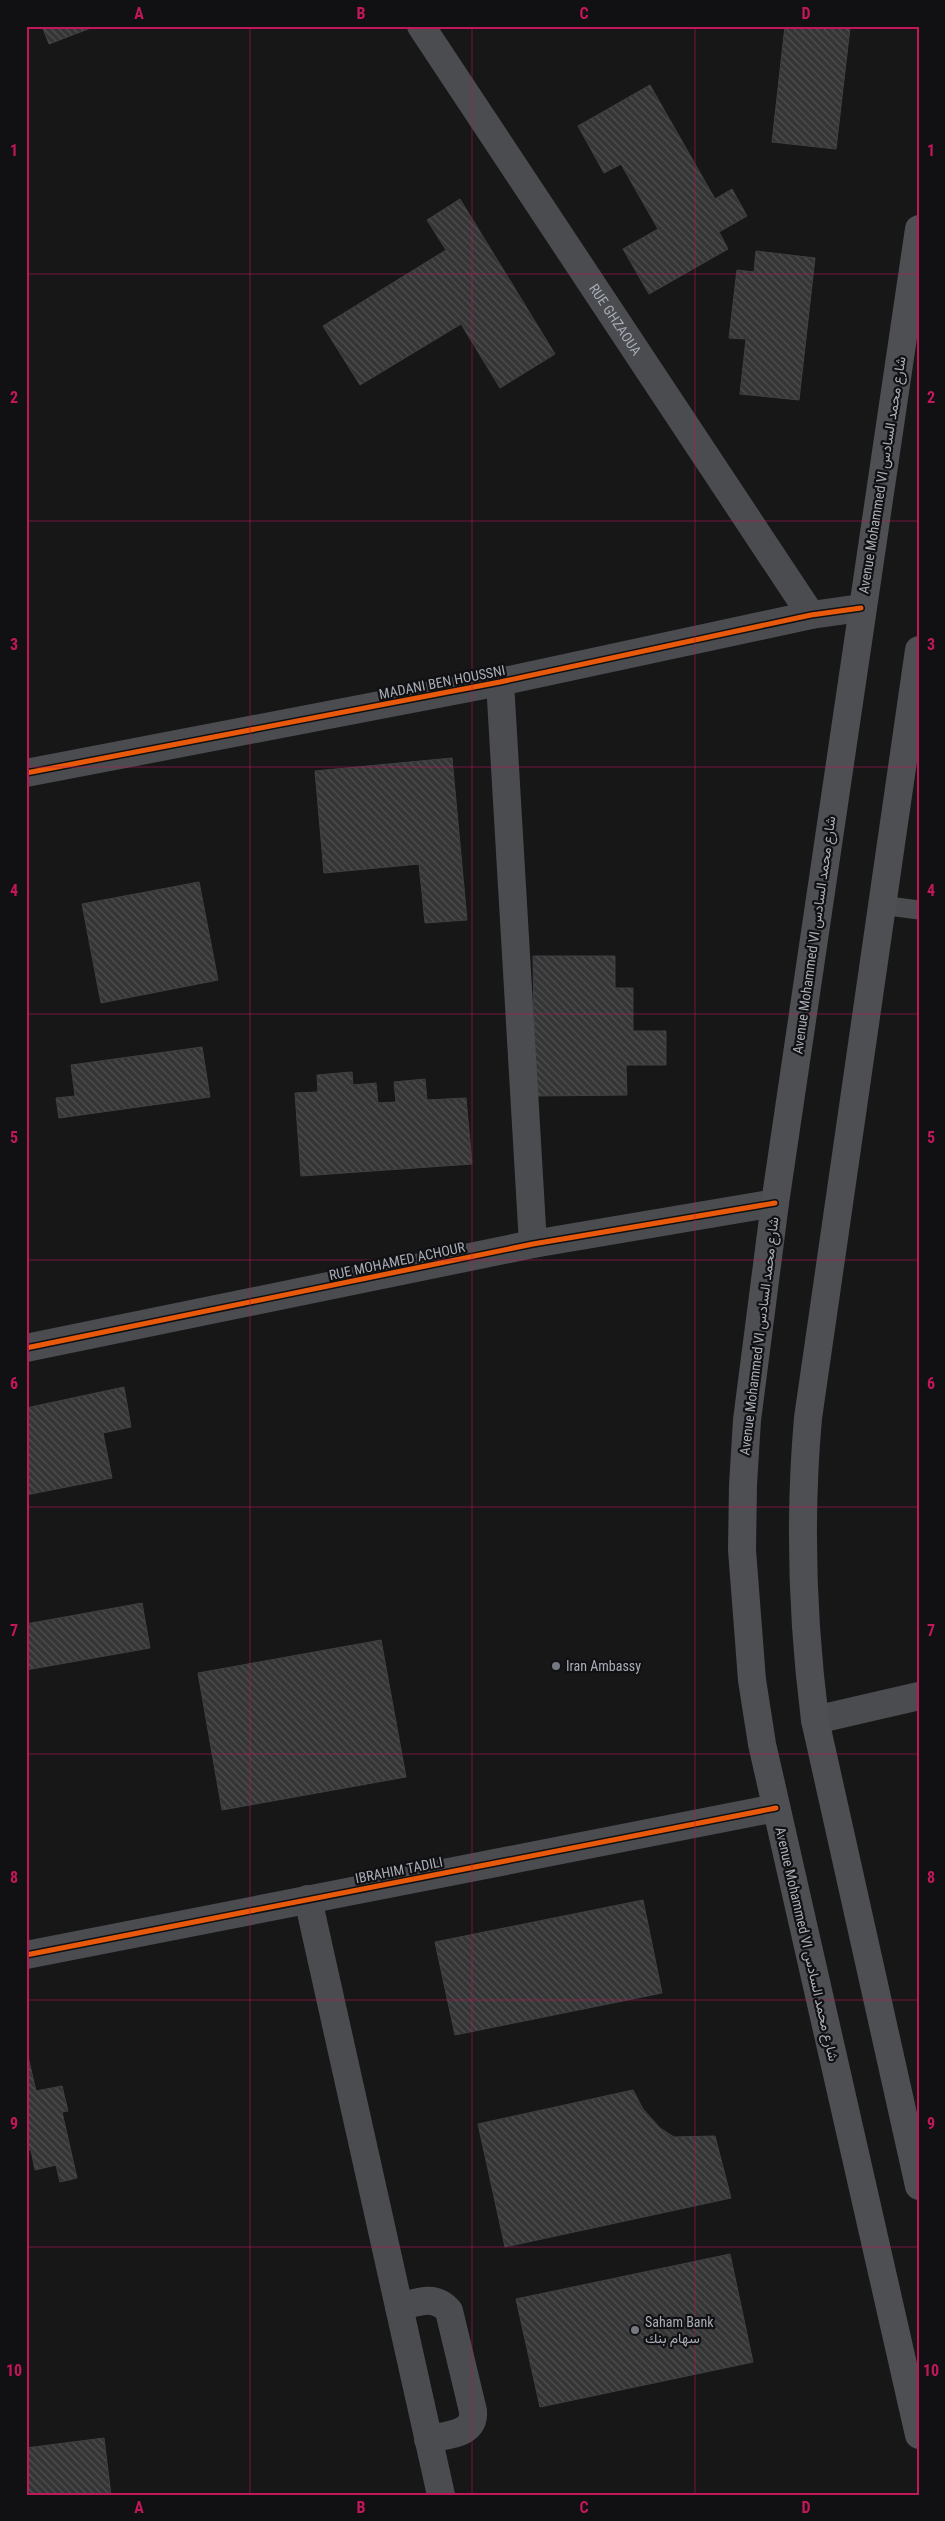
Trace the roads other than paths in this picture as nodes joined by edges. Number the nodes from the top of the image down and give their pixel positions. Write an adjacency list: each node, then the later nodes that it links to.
1 (421, 26): 4 (street, RUE GHZAOUA)
2 (919, 229): 3 (main road, Avenue Mohammed VI شارع محمد السادس)
3 (861, 608): 4 (street, MADANI BEN HOUSSNI); 11 (main road, Avenue Mohammed VI شارع محمد السادس)
4 (811, 615): 6 (street, MADANI BEN HOUSSNI)
5 (919, 650): 7 (main road)
6 (500, 682): 8 (street, MADANI BEN HOUSSNI); 12 (street)
7 (913, 735): 9 (main road)
8 (26, 773)
9 (882, 905): 10 (lane); 15 (main road)
10 (919, 910)
11 (775, 1203): 12 (street, RUE MOHAMED ACHOUR); 16 (main road, Avenue Mohammed VI شارع محمد السادس)
12 (533, 1244): 13 (street, RUE MOHAMED ACHOUR)
13 (26, 1348)
14 (919, 1696): 15 (street)
15 (815, 1720): 19 (main road)
16 (776, 1808): 17 (street, IBRAHIM TADILI); 21 (main road, Avenue Mohammed VI شارع محمد السادس)
17 (308, 1899): 18 (street, IBRAHIM TADILI); 20 (street)
18 (26, 1955)
19 (919, 2186)
20 (399, 2307): 22 (street); 22 (street)
21 (919, 2435)
22 (428, 2439): 23 (street)
23 (441, 2495)

